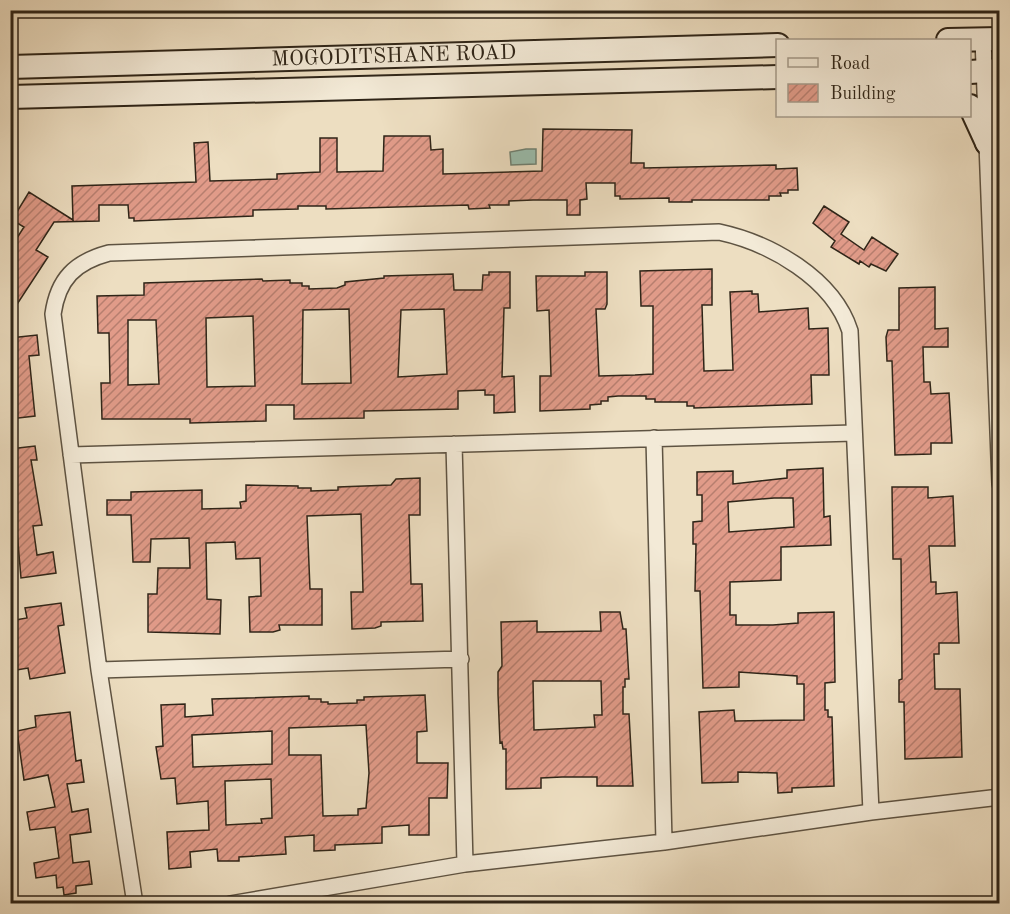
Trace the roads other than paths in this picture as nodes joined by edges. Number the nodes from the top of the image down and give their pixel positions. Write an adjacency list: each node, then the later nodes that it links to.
1 (971, 39): 2 (main road)
2 (991, 39): 5 (street)
3 (776, 45): 4 (main road, MOGODITSHANE ROAD)
4 (10, 67)
5 (984, 71): 10 (street)
6 (776, 77): 7 (main road, MOGODITSHANE ROAD)
7 (10, 97)
8 (971, 110): 10 (main road)
9 (999, 111): 10 (main road)
10 (987, 143): 11 (street)
11 (998, 422): 16 (street)
12 (854, 433): 13 (street); 15 (street); 20 (street)
13 (654, 438): 14 (street); 21 (street)
14 (454, 444): 15 (street); 17 (street)
15 (71, 455): 18 (street)
16 (999, 484)
17 (461, 659): 18 (street); 22 (street)
18 (99, 670): 23 (street)
19 (999, 797): 20 (street)
20 (871, 812): 21 (street)
21 (664, 842): 22 (street)
22 (465, 864): 24 (street)
23 (135, 903)
24 (230, 903)

